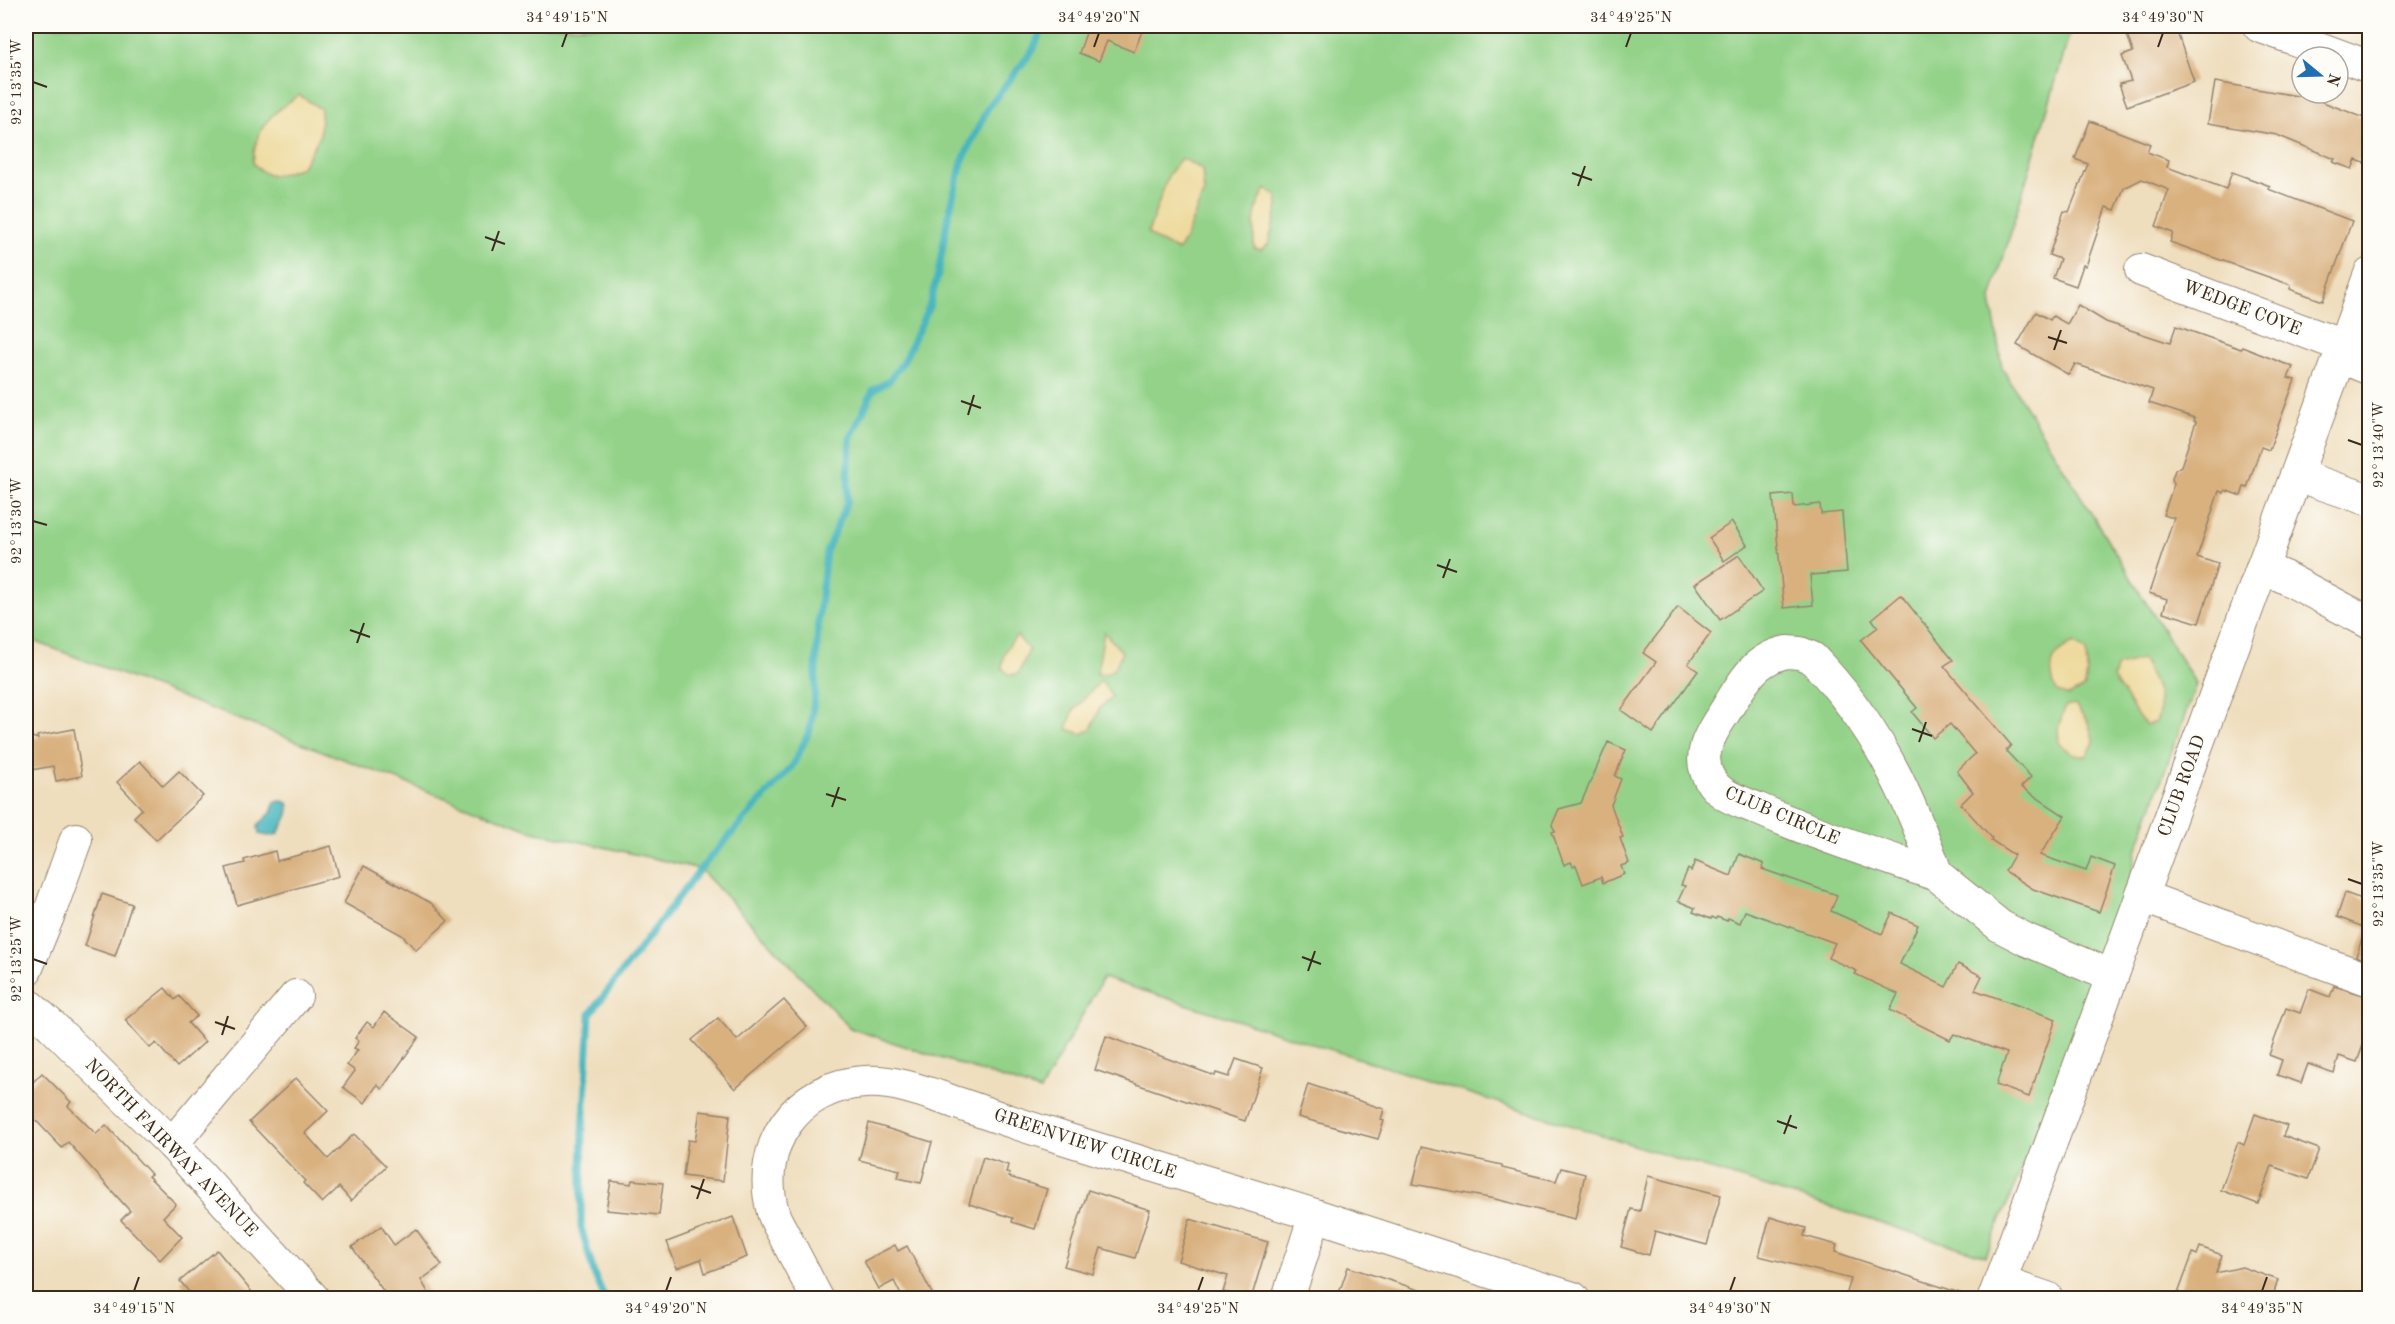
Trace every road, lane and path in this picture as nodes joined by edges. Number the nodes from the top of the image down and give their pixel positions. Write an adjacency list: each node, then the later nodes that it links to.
1 (2259, 26): 2 (street)
2 (2370, 67)
3 (2140, 270): 5 (street, WEDGE COVE)
4 (2370, 274): 5 (street, CLUB ROAD)
5 (2341, 351): 6 (street, WEDGE COVE); 7 (street, CLUB ROAD)
6 (2370, 369)
7 (2296, 475): 8 (street); 9 (street, CLUB ROAD)
8 (2370, 500)
9 (2262, 568): 10 (street); 13 (street, CLUB ROAD)
10 (2370, 623)
11 (76, 839): 14 (street)
12 (1937, 875): 12 (street, CLUB CIRCLE); 15 (street, CLUB CIRCLE)
13 (2142, 896): 15 (street, CLUB ROAD); 16 (street)
14 (26, 970)
15 (2112, 976): 21 (street, CLUB ROAD)
16 (2370, 980)
17 (296, 996): 19 (street)
18 (26, 1003): 19 (street, NORTH FAIRWAY AVENUE)
19 (172, 1144): 22 (street, NORTH FAIRWAY AVENUE)
20 (1315, 1215): 23 (street, GREENVIEW CIRCLE); 24 (street); 25 (street, GREENVIEW CIRCLE)
21 (1997, 1290): 26 (street)
22 (313, 1299)
23 (818, 1299)
24 (1288, 1299)
25 (1573, 1299)
26 (2047, 1299)

